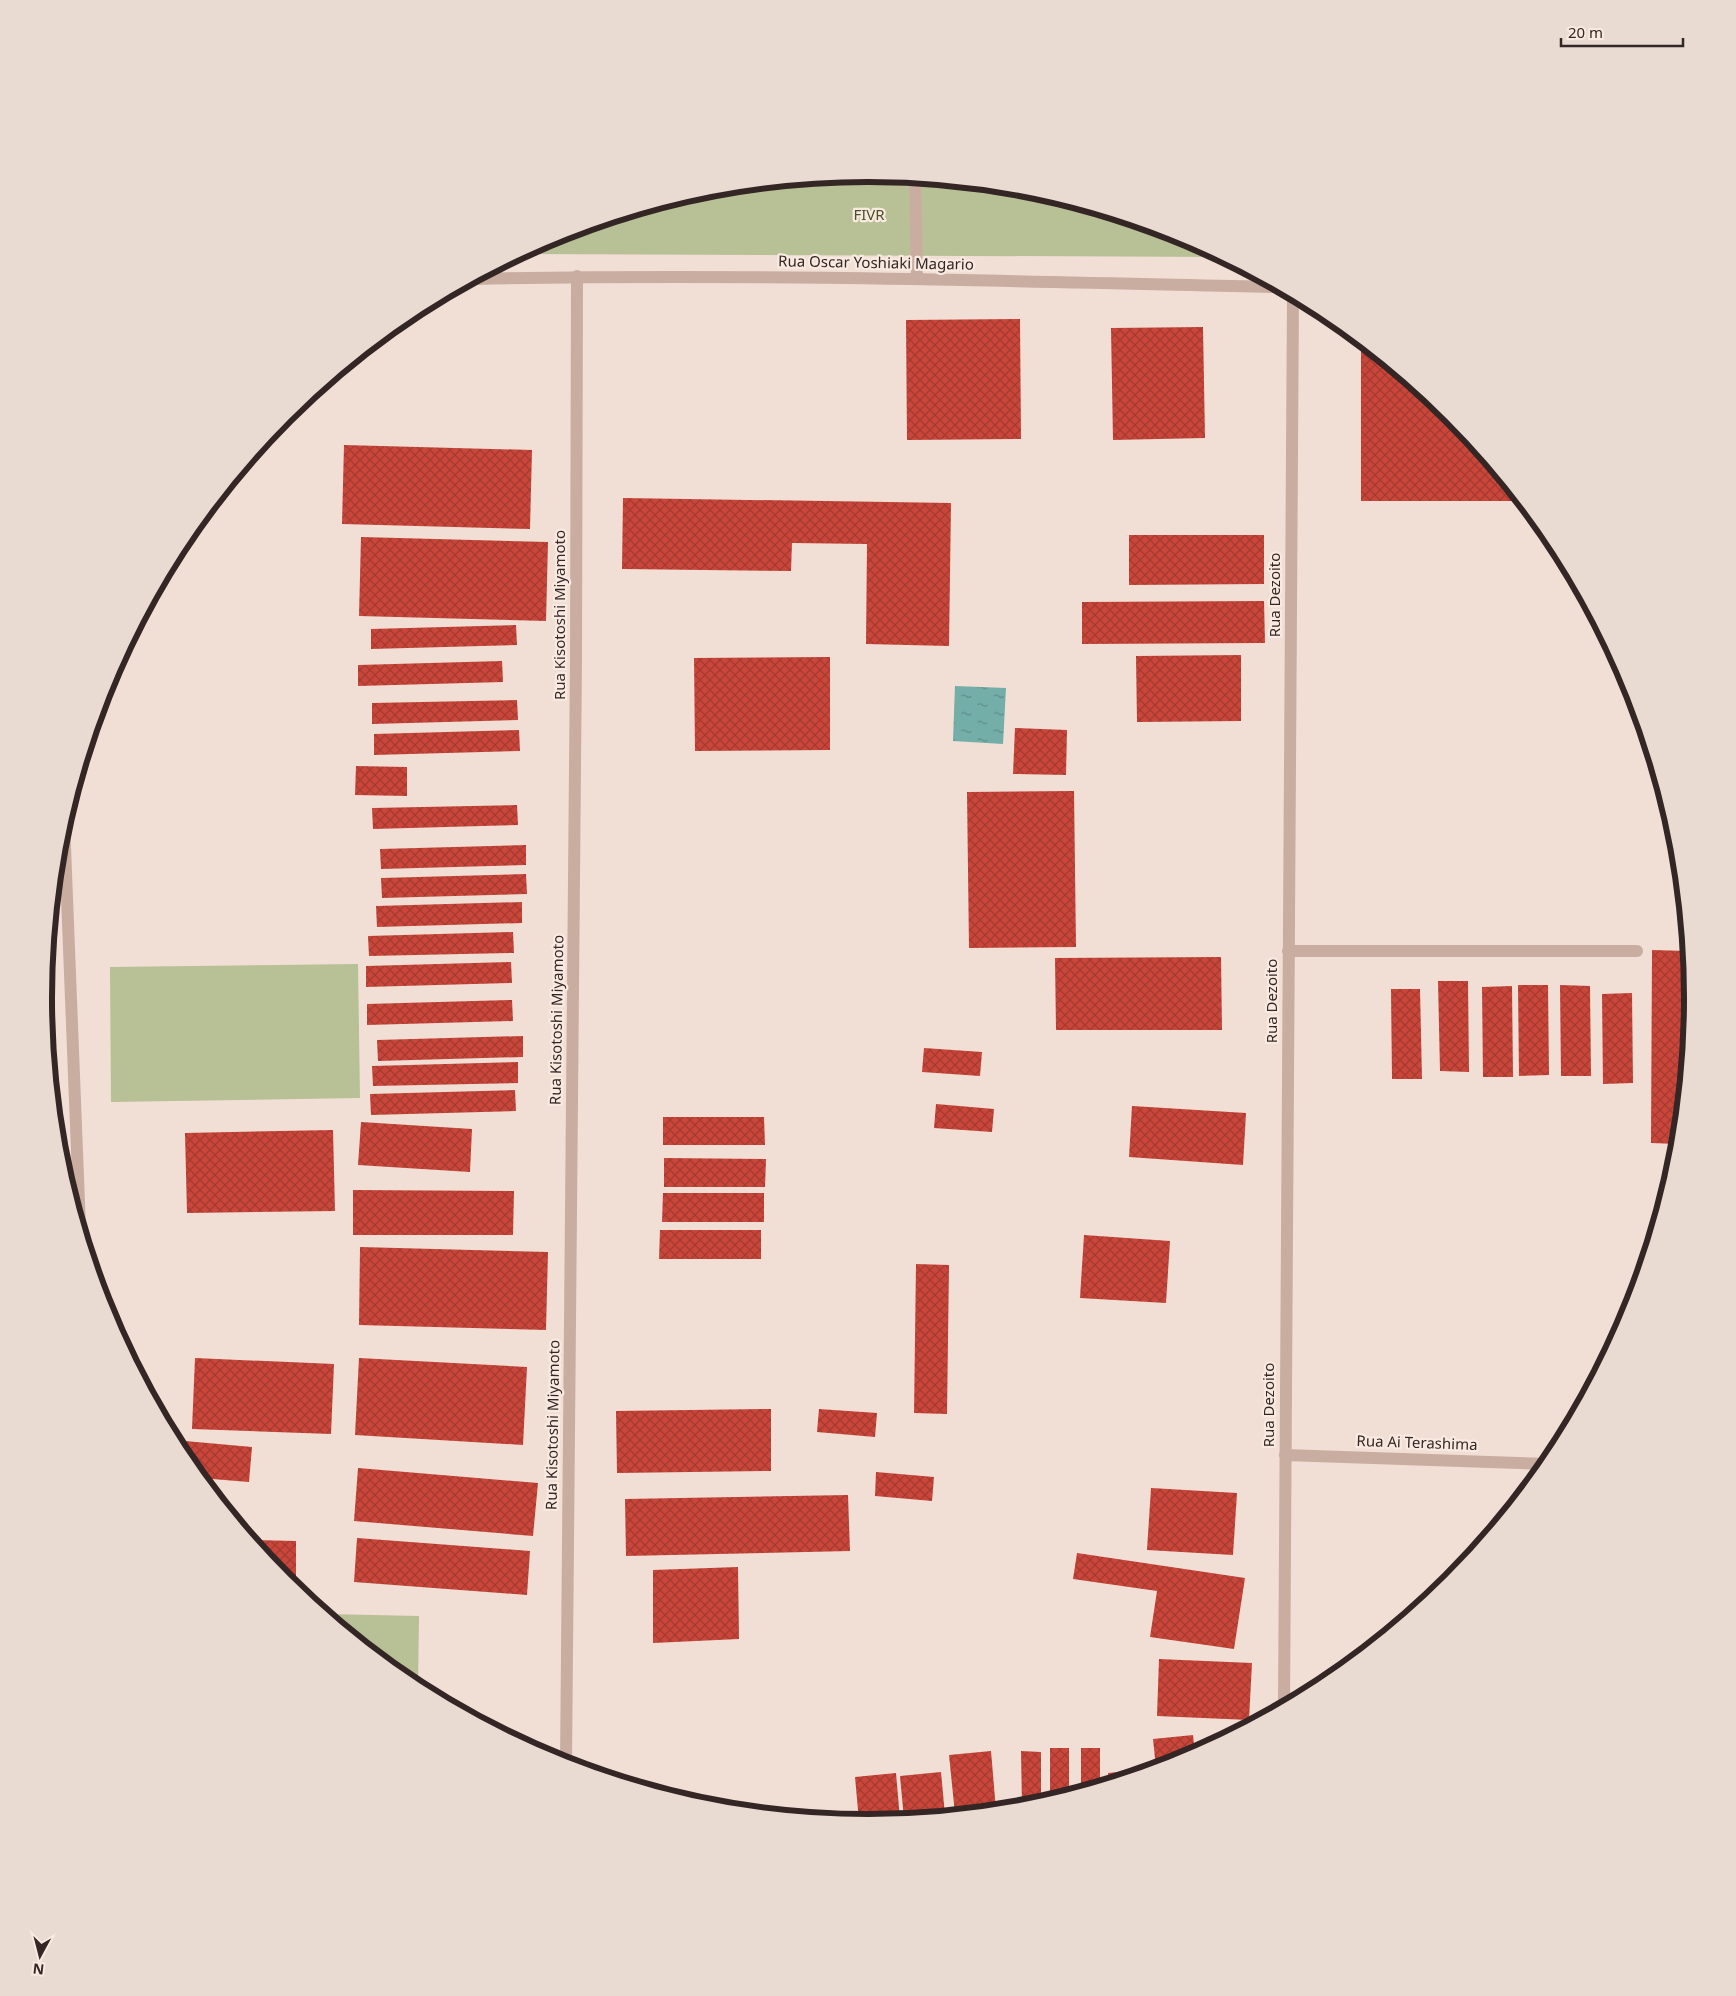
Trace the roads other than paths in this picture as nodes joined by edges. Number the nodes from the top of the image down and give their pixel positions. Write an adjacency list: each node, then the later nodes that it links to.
1 (915, 184): 3 (street)
2 (576, 276): 3 (street, Rua Oscar Yoshiaki Magario); 4 (street, Rua Oscar Yoshiaki Magario); 14 (street, Rua Kisotoshi Miyamoto)
3 (918, 278): 5 (street, Rua Oscar Yoshiaki Magario)
4 (485, 279)
5 (1266, 287)
6 (1293, 303): 8 (street, Rua Dezoito)
7 (65, 855): 10 (street)
8 (1288, 951): 9 (street); 11 (street, Rua Dezoito)
9 (1637, 951)
10 (79, 1205)
11 (1286, 1455): 12 (street, Rua Ai Terashima); 13 (street, Rua Dezoito)
12 (1537, 1464)
13 (1284, 1699)
14 (566, 1755)

